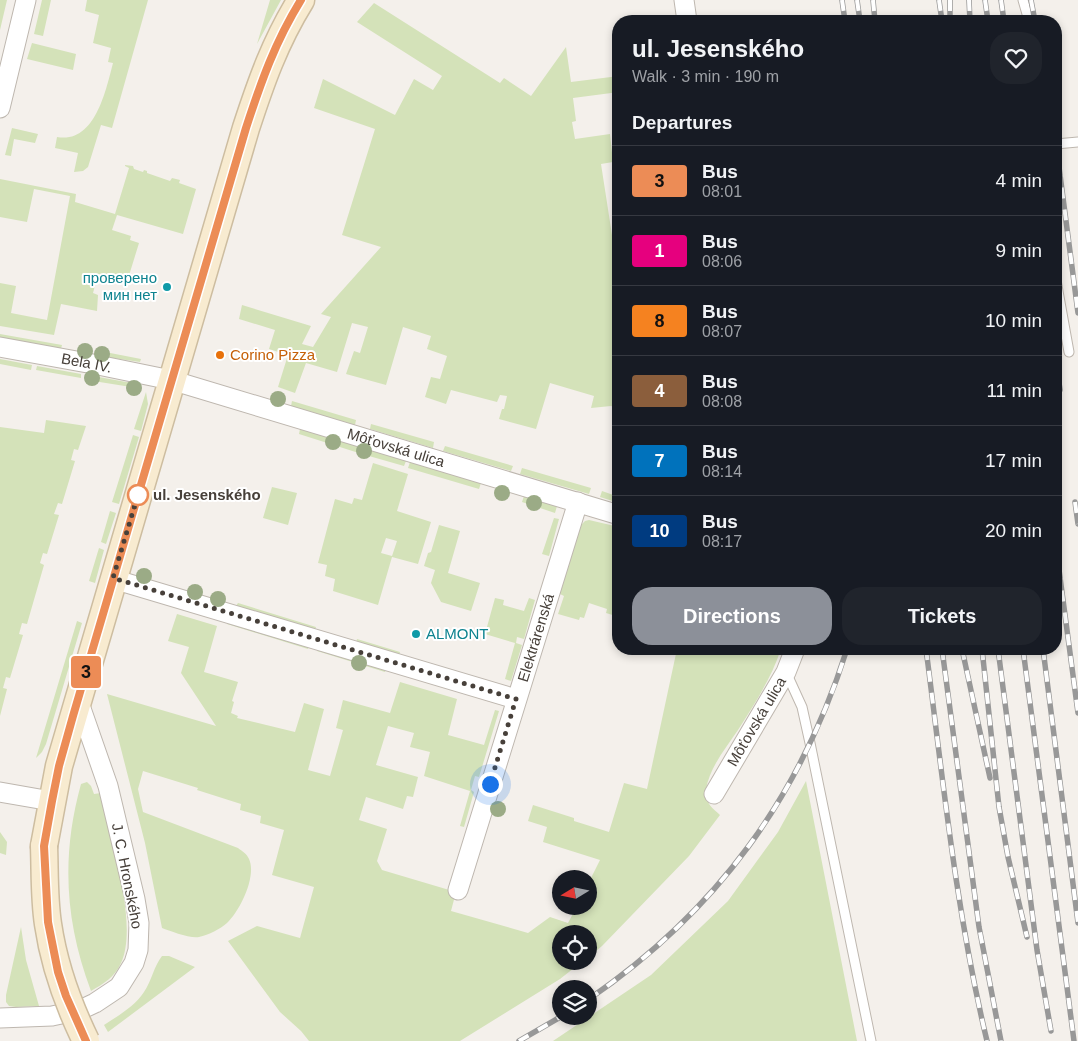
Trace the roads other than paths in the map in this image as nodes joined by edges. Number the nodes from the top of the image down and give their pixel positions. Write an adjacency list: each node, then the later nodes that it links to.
1 (26, 0): 7 (street)
2 (301, 0): 13 (street)
3 (684, 0): 5 (street)
4 (1023, 0): 6 (lane)
5 (686, 15)
6 (1027, 15)
7 (0, 108)
8 (1078, 142): 9 (lane)
9 (1062, 143)
10 (1062, 313): 12 (lane)
11 (0, 347): 13 (street, Bela IV.)
12 (1069, 352)
13 (172, 380): 14 (street, Môťovská ulica); 16 (street)
14 (578, 502): 15 (street, Môťovská ulica); 19 (street, Elektrárenská)
15 (612, 513)
16 (113, 578): 19 (street); 20 (street)
17 (793, 655): 18 (street, Môťovská ulica)
18 (786, 672): 22 (street, Môťovská ulica); 27 (lane)
19 (516, 699): 24 (street, Elektrárenská)
20 (78, 700): 23 (street); 25 (street, J. C. Hronského)
21 (0, 792): 23 (street)
22 (714, 794)
23 (52, 801): 26 (street, bridge)
24 (458, 890)
25 (0, 1018)
26 (86, 1041)
27 (871, 1041)

